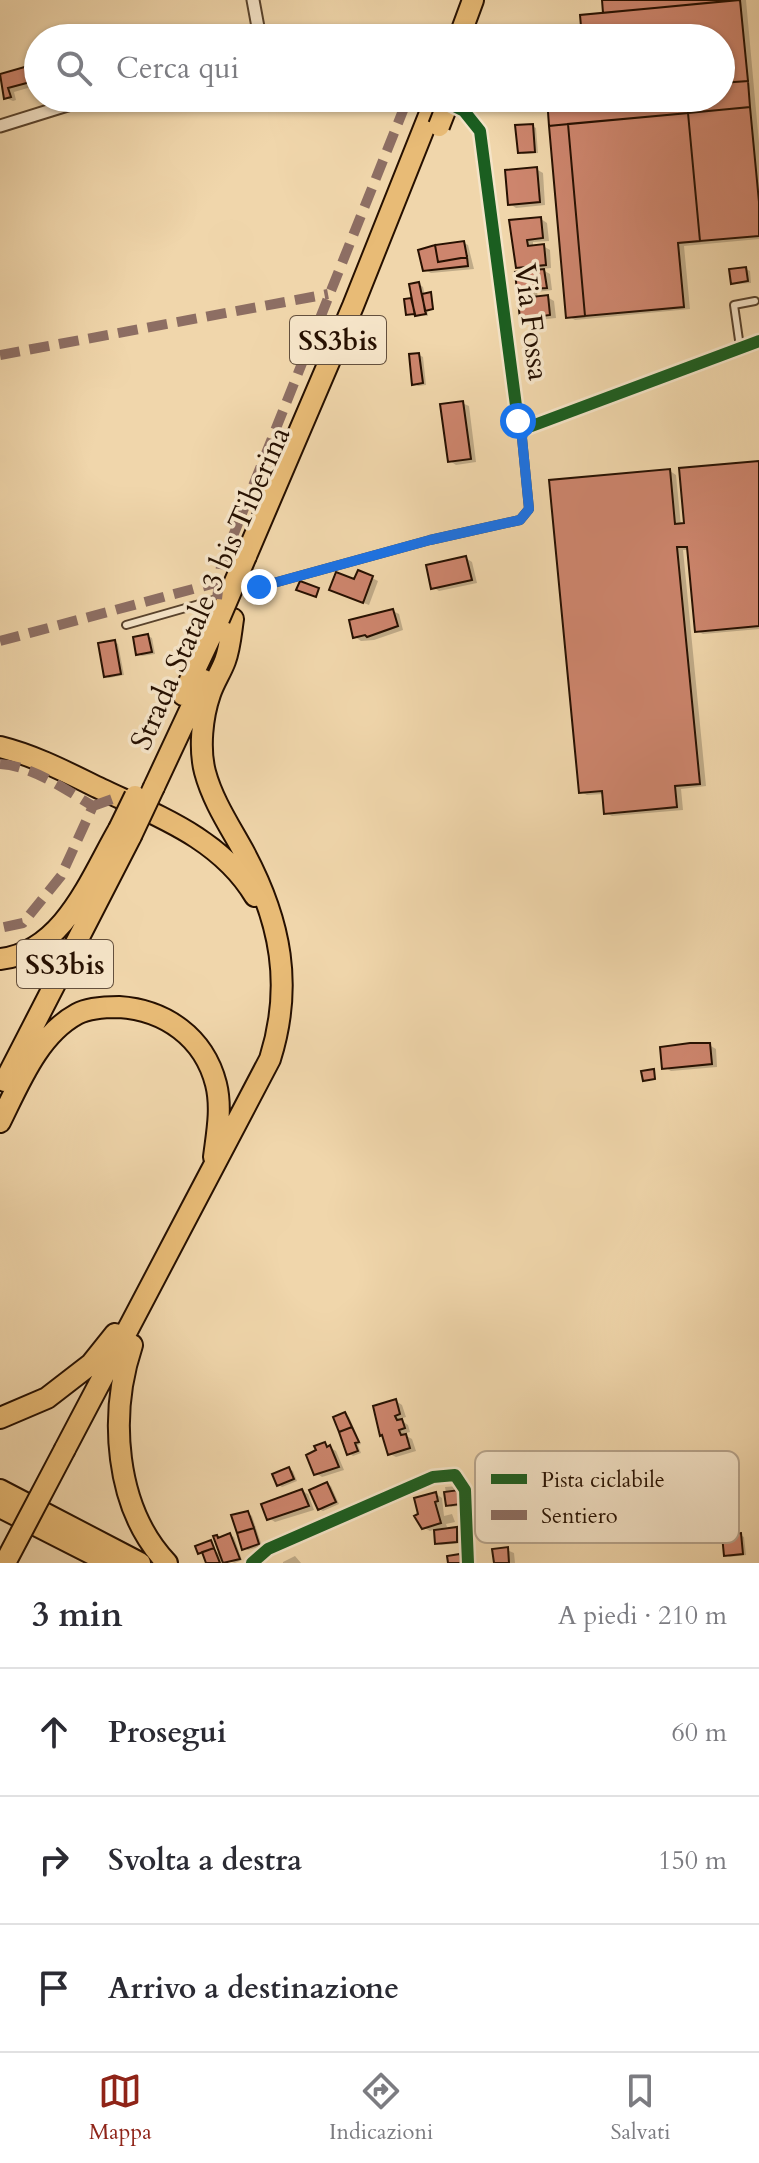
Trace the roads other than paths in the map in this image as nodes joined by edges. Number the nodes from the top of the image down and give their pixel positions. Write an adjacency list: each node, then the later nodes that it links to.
1 (253, 0): 4 (street)
2 (473, 0): 5 (highway)
3 (487, 0): 6 (highway)
4 (257, 24)
5 (464, 24)
6 (479, 24)
7 (45, 112): 12 (street)
8 (435, 112): 11 (highway, Strada Statale 3 bis Tiberina / SS3bis)
9 (441, 112): 11 (highway, Strada Statale 3 bis Tiberina / SS3bis, bridge)
10 (465, 112): 15 (street, Via Fossa)
11 (433, 124): 17 (highway, Strada Statale 3 bis Tiberina / SS3bis, bridge)
12 (0, 126)
13 (755, 301): 14 (lane)
14 (752, 343): 15 (street, Via Fossa)
15 (524, 425): 16 (lane)
16 (259, 587)
17 (223, 613): 18 (lane); 20 (highway, Strada Statale 3 bis Tiberina / SS3bis, bridge); 21 (highway)
18 (126, 625)
19 (0, 747): 21 (highway)
20 (125, 832): 22 (highway); 23 (highway, Strada Statale 3 bis Tiberina / SS3bis); 24 (highway, Strada Statale 3 bis Tiberina / SS3bis)
21 (272, 924): 26 (highway)
22 (0, 959)
23 (0, 1068)
24 (0, 1091)
25 (0, 1122): 26 (highway)
26 (211, 1173): 27 (highway)
27 (150, 1290): 28 (highway); 33 (highway, bridge); 35 (highway)
28 (0, 1418)
29 (0, 1490): 34 (highway)
30 (0, 1507): 32 (highway)
31 (0, 1517): 32 (highway)
32 (104, 1560)
33 (5, 1563)
34 (140, 1563)
35 (167, 1563)
36 (252, 1563): 37 (street)
37 (468, 1563)

